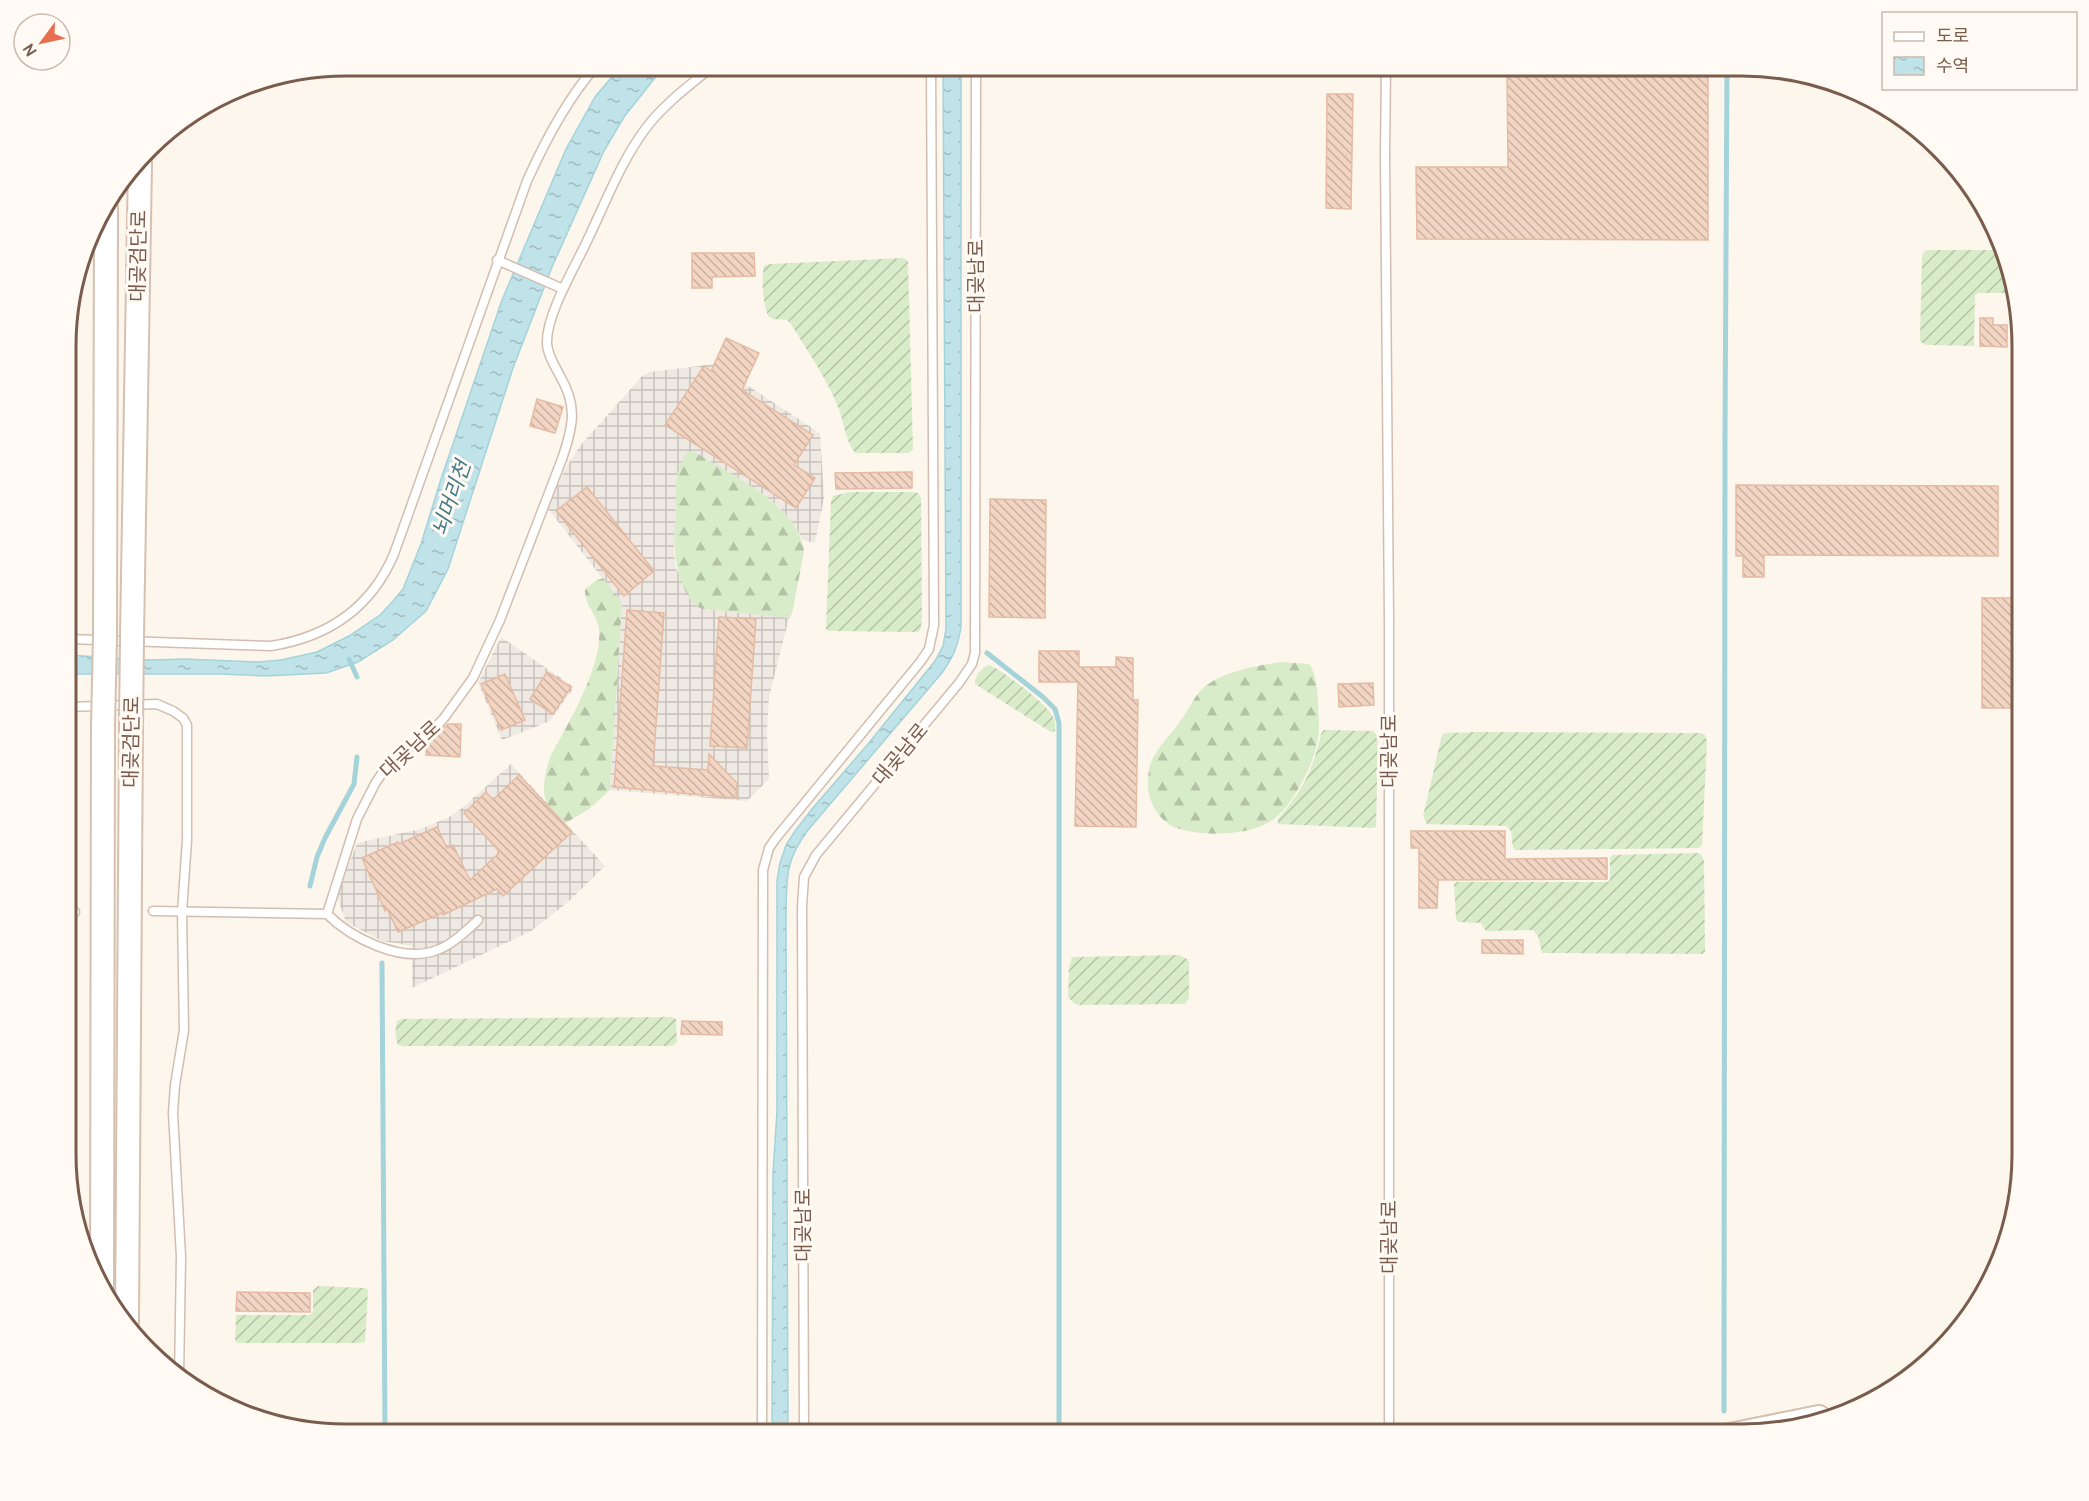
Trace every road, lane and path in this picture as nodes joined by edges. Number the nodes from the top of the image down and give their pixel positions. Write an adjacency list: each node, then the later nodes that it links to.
1 (588, 76): 8 (lane)
2 (702, 76): 9 (lane, 대곶남로)
3 (931, 76): 19 (lane, 대곶남로)
4 (976, 76): 20 (lane, 대곶남로)
5 (1386, 76): 21 (lane, 대곶남로)
6 (140, 172): 17 (main road, 대곶검단로, bridge)
7 (105, 225): 16 (main road, 대곶검단로, bridge)
8 (497, 260): 9 (lane); 10 (lane)
9 (563, 288): 14 (lane, 대곶남로)
10 (76, 639)
11 (76, 707): 13 (lane)
12 (153, 911): 13 (lane)
13 (182, 912): 14 (lane); 18 (lane)
14 (327, 914): 15 (lane)
15 (478, 920)
16 (102, 1270)
17 (127, 1312)
18 (179, 1367)
19 (762, 1424)
20 (804, 1424)
21 (1389, 1424)

